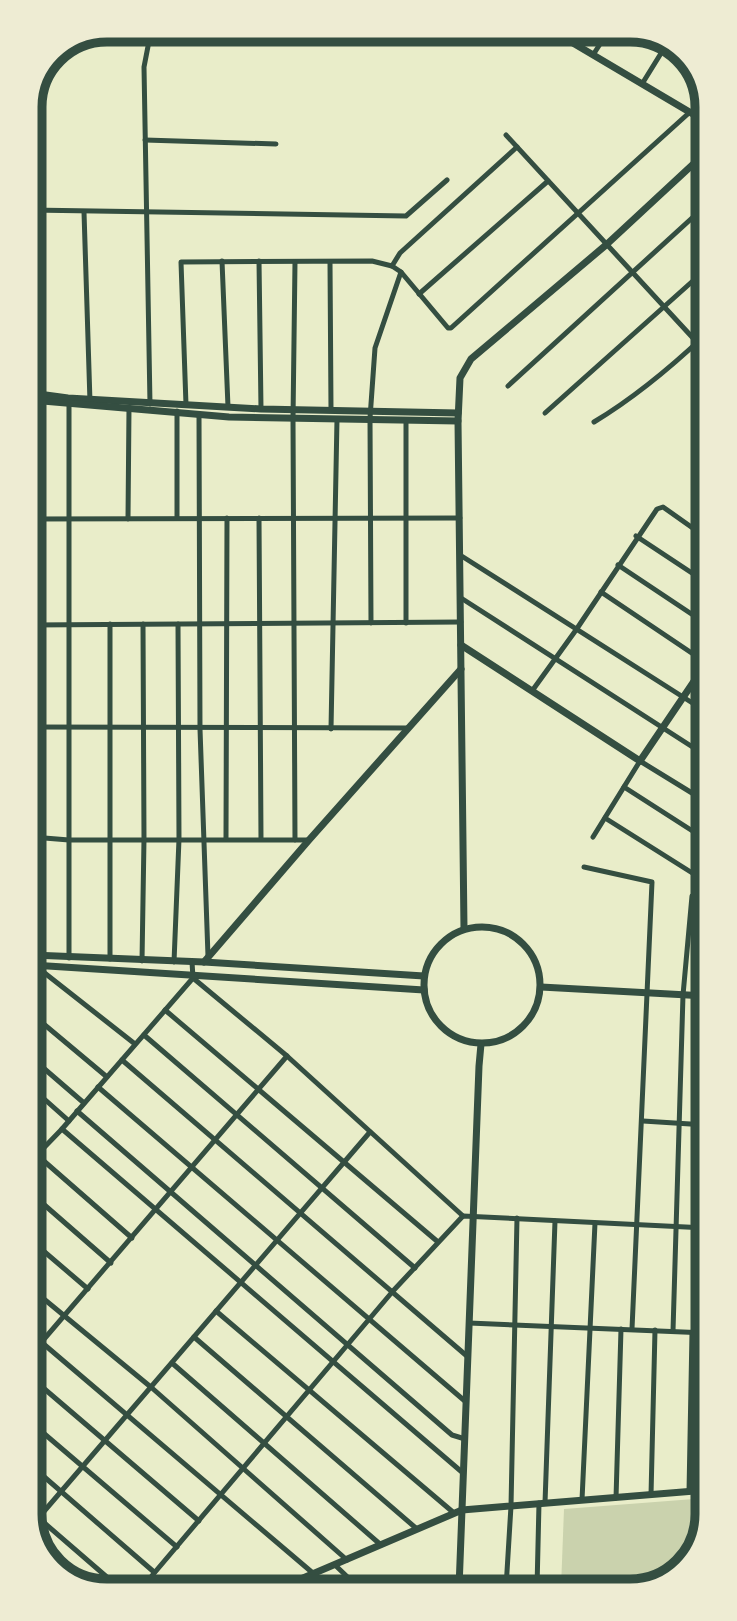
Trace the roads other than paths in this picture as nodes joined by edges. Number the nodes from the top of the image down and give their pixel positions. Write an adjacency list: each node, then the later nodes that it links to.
1 (149, 42): 11 (street)
2 (573, 42): 5 (street)
3 (601, 42): 5 (street)
4 (662, 51): 6 (street)
5 (593, 55): 6 (street)
6 (642, 84): 8 (street)
7 (695, 109): 8 (street)
8 (692, 113): 9 (street); 20 (street)
9 (695, 115)
10 (506, 135): 13 (street)
11 (145, 140): 12 (street); 18 (street)
12 (276, 145)
13 (517, 147): 16 (street); 27 (street)
14 (695, 162): 22 (street)
15 (447, 180): 18 (street)
16 (548, 181): 20 (street); 31 (street)
17 (42, 210): 19 (street)
18 (147, 211): 19 (street); 41 (street)
19 (84, 212): 38 (street)
20 (578, 214): 22 (street); 31 (street)
21 (695, 215): 29 (street)
22 (606, 245): 29 (street); 51 (street)
23 (222, 261): 24 (street); 40 (street); 42 (street)
24 (259, 261): 25 (street); 44 (street)
25 (295, 262): 26 (street); 45 (street)
26 (330, 262): 27 (street); 46 (street)
27 (392, 265): 28 (street)
28 (401, 272): 31 (street); 50 (street)
29 (632, 273): 32 (street); 35 (street)
30 (695, 279): 32 (street)
31 (419, 294)
32 (664, 307): 33 (street); 48 (street)
33 (695, 342)
34 (695, 344): 55 (street)
35 (508, 386)
36 (42, 395): 38 (street)
37 (42, 401): 39 (street)
38 (90, 402): 39 (street); 41 (street); 43 (street)
39 (69, 405): 65 (street)
40 (186, 405): 41 (street); 42 (street)
41 (150, 406): 43 (street); 47 (street)
42 (228, 407): 44 (street)
43 (129, 408): 66 (street)
44 (261, 409): 45 (street)
45 (293, 410): 46 (street); 52 (street)
46 (331, 410): 50 (street)
47 (177, 411): 49 (street); 58 (street)
48 (545, 412)
49 (199, 414): 52 (street); 56 (street)
50 (370, 415): 51 (street); 53 (street); 54 (street); 61 (street)
51 (458, 417): 54 (street); 63 (street)
52 (293, 419): 53 (street); 60 (street)
53 (337, 419): 67 (street)
54 (405, 420): 62 (street)
55 (594, 422)
56 (199, 517): 57 (street); 58 (street); 84 (street)
57 (227, 517): 59 (street); 85 (street)
58 (177, 518): 66 (street)
59 (260, 518): 60 (street); 86 (street)
60 (294, 518): 67 (street); 87 (street)
61 (372, 518): 62 (street); 67 (street); 79 (street)
62 (407, 518): 63 (street); 76 (street)
63 (460, 518): 70 (street)
64 (42, 519): 65 (street)
65 (70, 519): 66 (street); 80 (street)
66 (128, 519)
67 (335, 519): 78 (street)
68 (695, 530): 69 (street)
69 (636, 536): 71 (street); 72 (street)
70 (460, 555): 74 (street); 89 (street)
71 (618, 565): 73 (street); 75 (street)
72 (695, 574)
73 (601, 592): 89 (street); 91 (street)
74 (461, 597): 77 (street); 92 (street)
75 (695, 616)
76 (406, 622): 77 (street); 79 (street)
77 (461, 622): 90 (street)
78 (333, 623): 79 (street); 87 (street); 109 (street)
79 (371, 623)
80 (69, 624): 81 (street); 88 (street); 99 (street)
81 (110, 624): 82 (street); 100 (street)
82 (143, 624): 83 (street); 101 (street)
83 (178, 624): 84 (street); 102 (street)
84 (201, 624): 85 (street); 105 (street)
85 (226, 624): 86 (street); 106 (street)
86 (260, 624): 87 (street); 107 (street)
87 (295, 624): 108 (street)
88 (42, 625)
89 (576, 630): 92 (street); 96 (street)
90 (461, 645): 93 (street); 95 (street)
91 (695, 657)
92 (555, 660): 95 (street); 104 (street)
93 (461, 669): 103 (street); 130 (street)
94 (695, 678): 96 (street)
95 (532, 691): 111 (street)
96 (682, 697): 97 (street); 104 (street)
97 (695, 705)
98 (42, 727): 99 (street)
99 (70, 728): 100 (street); 125 (street)
100 (109, 728): 101 (street); 119 (street)
101 (144, 728): 102 (street); 120 (street)
102 (177, 728): 105 (street); 121 (street)
103 (407, 728): 109 (street); 126 (street)
104 (664, 728): 110 (street); 111 (street)
105 (200, 729): 106 (street); 118 (street)
106 (225, 729): 107 (street); 122 (street)
107 (259, 729): 108 (street); 123 (street)
108 (295, 729): 109 (street); 124 (street)
109 (331, 729)
110 (695, 748)
111 (640, 761): 112 (street); 113 (street)
112 (624, 787): 114 (street); 115 (street)
113 (695, 795)
114 (605, 818): 116 (street); 128 (street)
115 (695, 833)
116 (593, 837)
117 (42, 838): 125 (street)
118 (203, 838): 121 (street); 122 (street); 134 (street)
119 (110, 839): 120 (street); 125 (street); 133 (street)
120 (144, 839): 121 (street); 135 (street)
121 (180, 839): 136 (street)
122 (226, 839): 123 (street)
123 (261, 839): 124 (street)
124 (295, 839): 126 (street)
125 (69, 840): 132 (street)
126 (309, 840): 134 (street)
127 (584, 867): 144 (street)
128 (695, 875)
129 (692, 896): 145 (street)
130 (464, 929): 141 (street); 142 (street)
131 (42, 956): 132 (street)
132 (69, 958): 133 (street)
133 (110, 959): 135 (street)
134 (206, 959): 137 (street); 141 (street)
135 (142, 961): 136 (street)
136 (174, 962): 137 (street)
137 (192, 962): 140 (street)
138 (42, 966): 140 (street)
139 (42, 971): 150 (street)
140 (192, 976): 143 (street); 147 (street); 152 (street)
141 (424, 976): 143 (street)
142 (541, 987): 144 (street); 151 (street)
143 (424, 990): 151 (street)
144 (648, 993): 145 (street); 163 (street)
145 (683, 995): 146 (street); 164 (street)
146 (695, 996)
147 (165, 1010): 149 (street); 157 (street)
148 (42, 1023): 155 (street)
149 (144, 1035): 150 (street); 161 (street)
150 (135, 1044): 153 (street)
151 (481, 1044): 179 (street)
152 (287, 1056): 157 (street); 167 (street)
153 (122, 1060): 155 (street); 168 (street)
154 (42, 1067): 159 (street)
155 (107, 1077): 156 (street)
156 (98, 1087): 159 (street); 172 (street)
157 (259, 1090): 161 (street); 170 (street)
158 (42, 1097): 162 (street)
159 (84, 1103): 160 (street)
160 (77, 1111): 162 (street); 174 (street)
161 (238, 1115): 168 (street); 173 (street)
162 (69, 1121): 166 (street)
163 (643, 1121): 164 (street); 183 (street)
164 (679, 1123): 165 (street); 184 (street)
165 (695, 1124)
166 (62, 1129): 169 (street); 176 (street)
167 (370, 1132): 170 (street); 178 (street)
168 (216, 1141): 172 (street); 177 (street)
169 (44, 1147)
170 (344, 1162): 173 (street); 188 (street)
171 (42, 1163): 186 (street)
172 (193, 1167): 174 (street); 187 (street)
173 (322, 1187): 177 (street); 192 (street)
174 (171, 1193): 176 (street); 191 (street)
175 (42, 1203): 190 (street)
176 (156, 1211): 186 (street); 193 (street)
177 (300, 1213): 187 (street); 195 (street)
178 (463, 1216): 179 (street); 188 (street)
179 (473, 1216): 180 (street); 200 (street)
180 (517, 1218): 181 (street); 201 (street)
181 (555, 1221): 182 (street); 202 (street)
182 (595, 1223): 183 (street); 203 (street)
183 (638, 1225): 184 (street); 205 (street)
184 (676, 1227): 185 (street); 207 (street)
185 (695, 1228)
186 (132, 1238): 190 (street)
187 (277, 1239): 191 (street); 199 (street)
188 (438, 1242): 192 (street)
189 (42, 1250): 194 (street)
190 (111, 1263): 194 (street)
191 (255, 1265): 193 (street); 212 (street)
192 (415, 1268): 195 (street)
193 (240, 1283): 197 (street); 214 (street)
194 (88, 1289): 198 (street)
195 (393, 1291): 199 (street); 213 (street)
196 (42, 1298): 198 (street)
197 (216, 1311): 210 (street); 218 (street)
198 (65, 1317): 211 (street); 217 (street)
199 (370, 1318): 212 (street); 219 (street)
200 (469, 1323): 201 (street); 213 (street)
201 (515, 1325): 202 (street); 238 (street)
202 (551, 1326): 203 (street); 237 (street)
203 (590, 1327): 204 (street); 236 (street)
204 (621, 1329): 205 (street); 235 (street)
205 (632, 1329): 206 (street)
206 (655, 1330): 207 (street); 233 (street)
207 (673, 1331): 208 (street)
208 (692, 1332): 209 (street); 232 (street)
209 (695, 1332)
210 (194, 1337): 215 (street); 221 (street)
211 (42, 1342): 220 (street)
212 (348, 1344): 214 (street); 223 (street)
213 (468, 1357): 219 (street)
214 (333, 1362): 218 (street); 228 (street)
215 (172, 1363): 217 (street); 225 (street)
216 (42, 1387): 224 (street)
217 (152, 1388): 220 (street); 227 (street)
218 (309, 1390): 221 (street); 239 (street)
219 (466, 1402): 223 (street)
220 (128, 1416): 224 (street); 234 (street)
221 (287, 1417): 225 (street); 243 (street)
222 (42, 1432): 226 (street)
223 (465, 1439): 228 (street)
224 (105, 1441): 226 (street); 241 (street)
225 (265, 1443): 227 (street); 244 (street)
226 (83, 1467): 231 (street); 245 (street)
227 (244, 1469): 234 (street); 246 (street)
228 (463, 1473): 239 (street)
229 (42, 1475): 231 (street)
230 (695, 1491): 232 (street)
231 (61, 1492): 240 (street); 248 (street)
232 (689, 1492): 233 (street)
233 (651, 1495): 235 (street)
234 (221, 1496): 241 (street); 249 (street)
235 (616, 1498): 236 (street)
236 (582, 1500): 237 (street)
237 (542, 1503): 238 (street); 256 (street)
238 (511, 1506): 239 (street); 255 (street)
239 (458, 1511): 243 (street); 254 (street)
240 (42, 1512)
241 (199, 1521): 245 (street)
242 (43, 1524): 250 (street)
243 (417, 1529): 244 (street)
244 (382, 1545): 246 (street)
245 (177, 1547): 248 (street)
246 (347, 1560): 247 (street)
247 (335, 1565): 249 (street); 253 (street)
248 (155, 1573): 251 (street)
249 (314, 1574): 252 (street)
250 (109, 1579)
251 (150, 1579)
252 (306, 1579)
253 (350, 1579)
254 (459, 1579)
255 (507, 1579)
256 (538, 1579)

